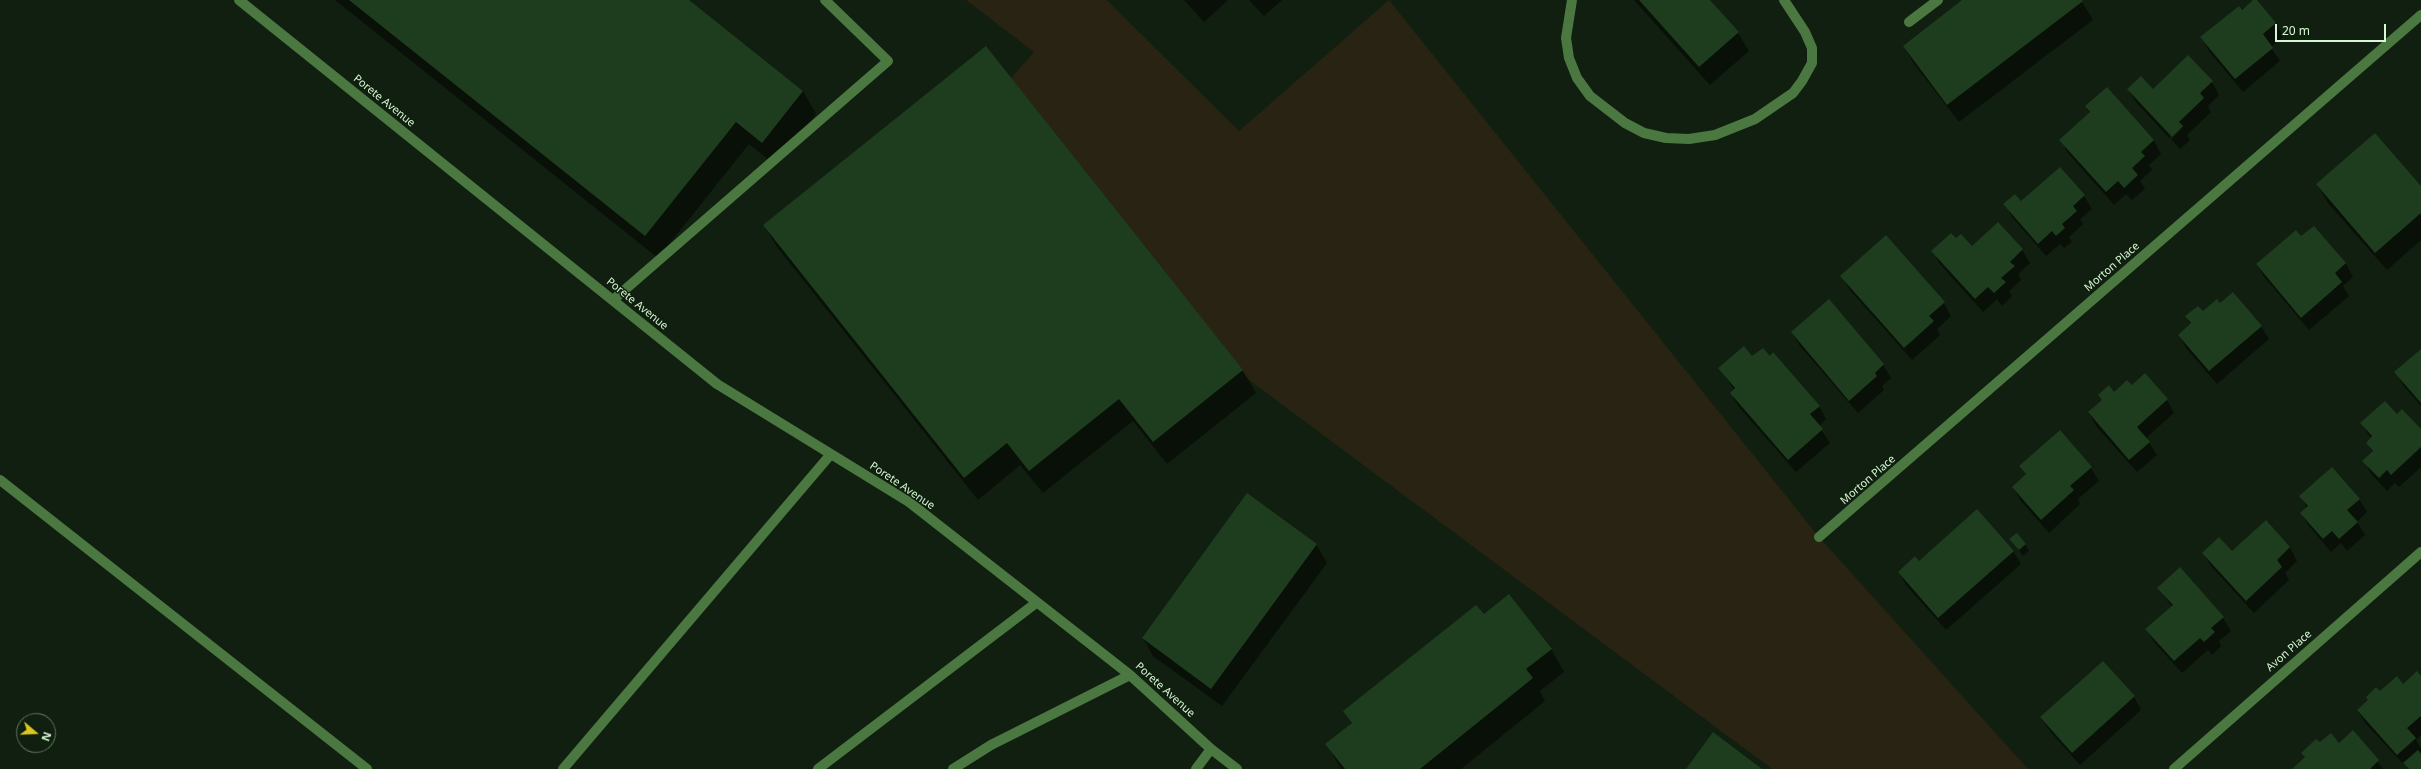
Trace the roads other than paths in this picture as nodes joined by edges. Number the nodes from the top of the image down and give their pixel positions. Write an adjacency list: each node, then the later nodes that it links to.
1 (239, 0): 8 (street, Porete Avenue)
2 (825, 0): 8 (street)
3 (1572, 0): 4 (street)
4 (1784, 0)
5 (1938, 0): 7 (street)
6 (2421, 15): 11 (street, Morton Place)
7 (1909, 22)
8 (613, 300): 9 (street, Porete Avenue)
9 (831, 454): 13 (street, Porete Avenue); 17 (street)
10 (0, 480): 16 (street)
11 (1819, 537)
12 (2421, 552): 22 (street, Avon Place)
13 (1036, 603): 14 (street, Porete Avenue); 18 (street)
14 (1130, 675): 15 (street, Porete Avenue); 19 (street)
15 (1211, 750): 20 (street); 21 (street, Porete Avenue)
16 (367, 769)
17 (563, 769)
18 (818, 769)
19 (953, 769)
20 (1196, 769)
21 (1237, 769)
22 (2174, 769)

